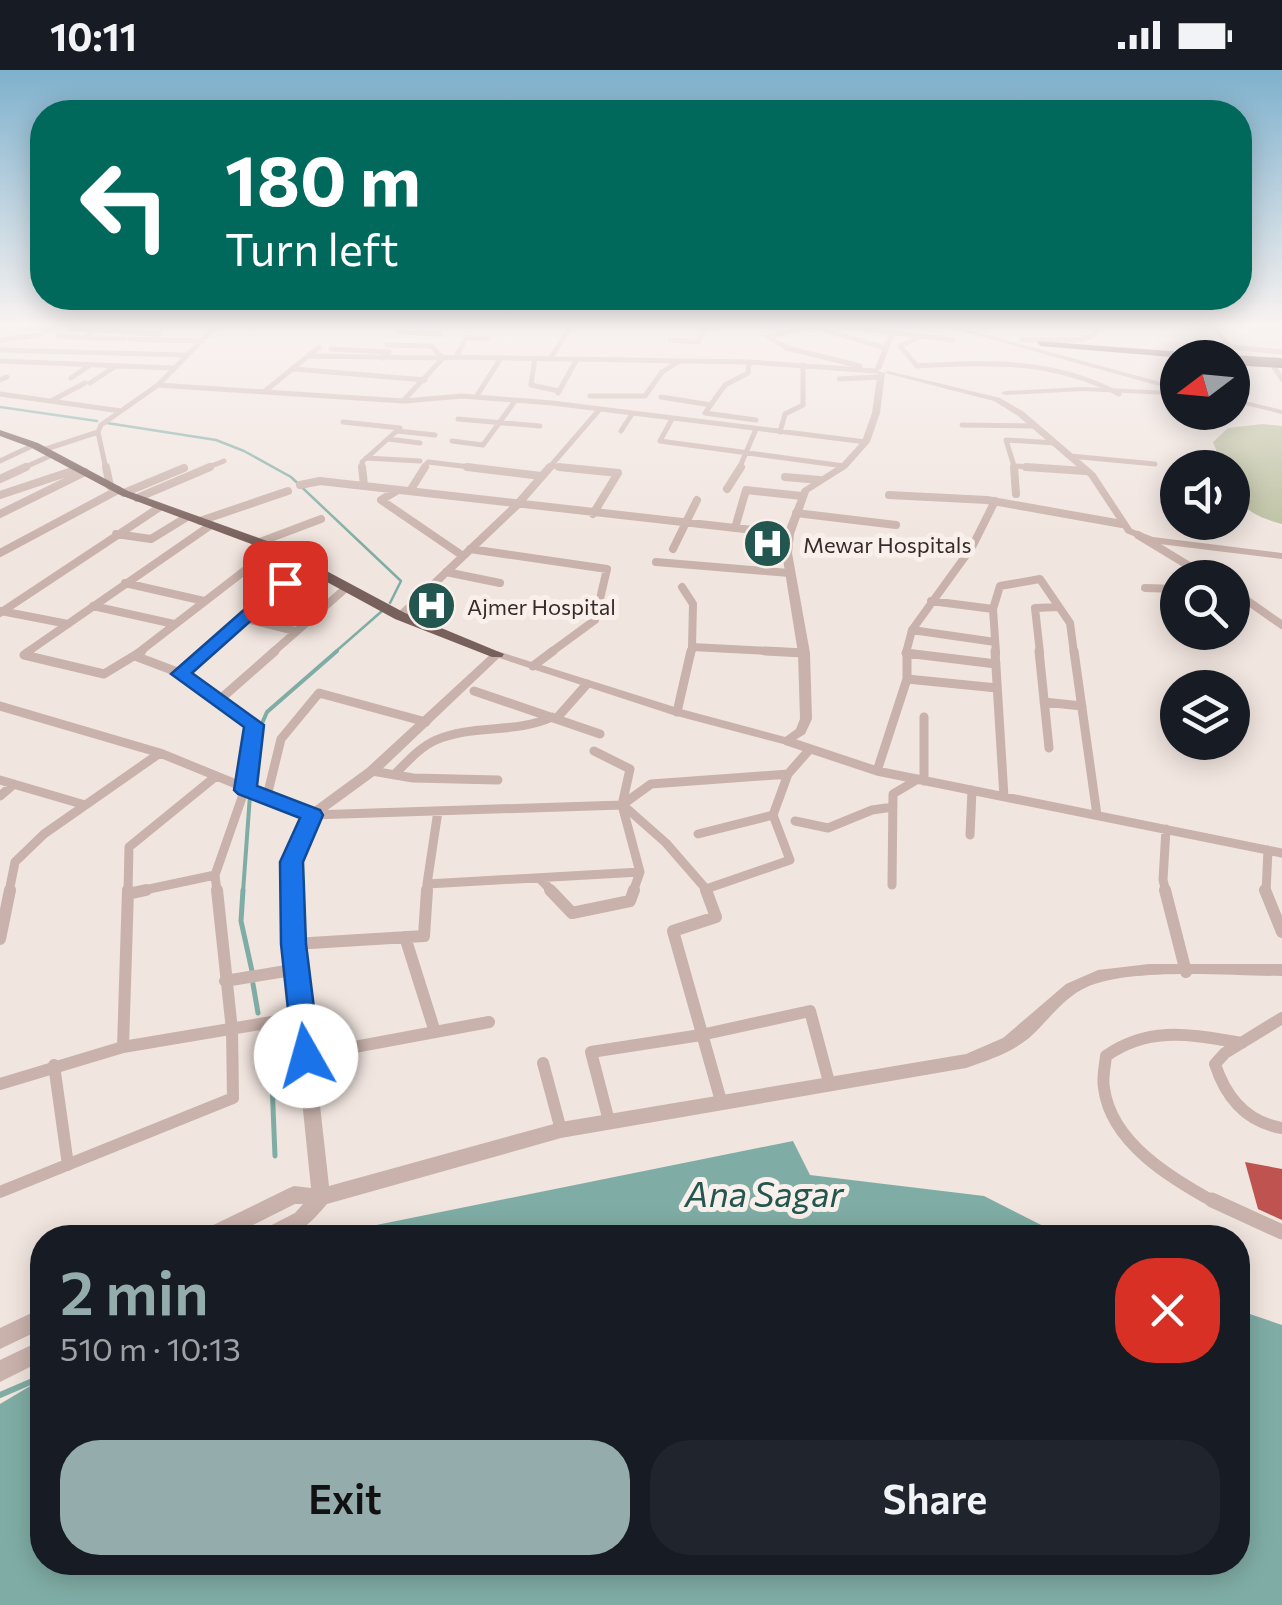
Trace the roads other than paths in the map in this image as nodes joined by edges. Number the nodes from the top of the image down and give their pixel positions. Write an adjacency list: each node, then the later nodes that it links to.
1 (26, 398): 16 (street)
2 (57, 398): 16 (street)
3 (140, 398): 23 (street)
4 (351, 398): 17 (street)
5 (407, 398): 17 (street)
6 (464, 398): 17 (street)
7 (482, 398): 18 (street)
8 (555, 398): 19 (street)
9 (665, 398): 20 (street)
10 (716, 398): 20 (street)
11 (804, 398): 38 (street)
12 (878, 398): 43 (street)
13 (993, 398): 15 (street); 25 (street)
14 (1023, 398): 15 (street)
15 (1014, 399): 25 (street)
16 (50, 401): 23 (street)
17 (403, 401)
18 (515, 401): 19 (street); 30 (street)
19 (552, 403): 22 (street)
20 (711, 405): 31 (street)
21 (1250, 406): 26 (street)
22 (600, 410): 24 (street); 54 (street)
23 (122, 411): 36 (street)
24 (632, 414): 28 (street); 37 (street)
25 (1021, 414): 34 (street)
26 (1282, 414)
27 (458, 418): 30 (street)
28 (672, 419): 31 (street); 47 (street)
29 (344, 422): 35 (street)
30 (499, 422): 33 (street); 42 (street)
31 (755, 424): 38 (street); 47 (street)
32 (962, 425): 34 (street)
33 (540, 426)
34 (1034, 426): 45 (street)
35 (397, 431): 40 (street); 41 (street)
36 (98, 432): 46 (street); 71 (street)
37 (621, 432)
38 (780, 432): 43 (street)
39 (0, 433): 46 (main road)
40 (435, 435)
41 (388, 439): 44 (street); 49 (street)
42 (452, 441)
43 (866, 442): 55 (street)
44 (420, 443)
45 (1055, 443): 48 (street); 56 (street)
46 (43, 450): 50 (street); 58 (main road); 62 (street)
47 (748, 453): 55 (street); 67 (street)
48 (1070, 456): 53 (street); 59 (street)
49 (366, 458): 52 (street); 65 (street)
50 (0, 461)
51 (224, 461): 71 (street)
52 (420, 461)
53 (1155, 464)
54 (550, 466): 60 (street); 82 (street)
55 (844, 466): 63 (street)
56 (1014, 466): 59 (street); 72 (street)
57 (184, 468): 71 (street)
58 (82, 471): 66 (street); 71 (main road); 81 (street)
59 (1084, 471): 87 (street)
60 (541, 476): 70 (street); 78 (street)
61 (784, 477): 63 (street)
62 (1, 479): 66 (street)
63 (819, 480): 75 (street)
64 (314, 486): 65 (street)
65 (364, 486): 69 (street)
66 (25, 488): 73 (street)
67 (727, 489)
68 (288, 490): 84 (street)
69 (398, 490): 70 (street); 95 (street)
70 (410, 491): 78 (street)
71 (122, 492): 79 (main road); 96 (street)
72 (1016, 494)
73 (0, 495)
74 (889, 495): 77 (street)
75 (802, 496): 80 (street); 88 (street)
76 (697, 500): 85 (street)
77 (1003, 503): 87 (street); 110 (street)
78 (516, 506): 82 (street); 95 (street)
79 (160, 507): 84 (main road); 89 (street)
80 (796, 513): 86 (street); 90 (street)
81 (0, 514)
82 (593, 514): 85 (street)
83 (321, 519): 92 (street)
84 (199, 521): 89 (street); 92 (main road); 104 (street)
85 (686, 524): 88 (street); 94 (street)
86 (896, 524)
87 (1122, 524): 91 (street)
88 (734, 528): 90 (street)
89 (115, 534): 115 (street)
90 (789, 534): 102 (street)
91 (1138, 535): 97 (street); 98 (street)
92 (260, 542): 93 (main road)
93 (274, 548): 100 (main road); 109 (street)
94 (673, 549)
95 (467, 552): 101 (street); 130 (street)
96 (0, 553)
97 (1282, 556)
98 (1175, 560)
99 (656, 562): 102 (street)
100 (306, 565): 106 (main road); 117 (street)
101 (446, 572): 103 (street); 116 (street)
102 (788, 573): 125 (street)
103 (500, 583)
104 (125, 584): 109 (street); 112 (street)
105 (682, 587): 124 (street)
106 (346, 588): 116 (main road); 122 (street)
107 (1145, 588): 108 (street)
108 (1160, 589)
109 (204, 601): 119 (street)
110 (931, 602): 114 (street); 121 (street)
111 (1250, 603): 120 (street)
112 (93, 606): 118 (street); 119 (street)
113 (1059, 607): 114 (street); 137 (street); 139 (street)
114 (992, 609): 123 (street)
115 (1, 612): 118 (street)
116 (392, 612): 127 (main road)
117 (242, 618): 122 (street); 131 (street)
118 (68, 624): 128 (street)
119 (174, 624): 128 (street)
120 (1282, 625)
121 (912, 630): 123 (street); 126 (street)
122 (296, 631): 136 (street)
123 (994, 642): 129 (street)
124 (692, 646): 125 (street); 141 (street)
125 (804, 652): 147 (street)
126 (906, 653): 129 (street); 132 (street)
127 (497, 654): 130 (street); 145 (street)
128 (135, 656): 131 (street)
129 (996, 664): 134 (street)
130 (532, 666): 133 (street)
131 (180, 674): 136 (street)
132 (906, 678): 134 (street); 153 (street)
133 (586, 684): 141 (street); 144 (street)
134 (997, 688): 165 (street)
135 (474, 691): 144 (street)
136 (218, 702): 161 (street)
137 (1044, 702): 139 (street); 148 (street)
138 (0, 706): 140 (street)
139 (1082, 706): 172 (street)
140 (12, 710): 143 (street); 151 (street)
141 (677, 712): 147 (street)
142 (924, 716): 159 (street)
143 (0, 718)
144 (554, 718): 146 (street); 155 (street)
145 (426, 722): 152 (street); 164 (street)
146 (600, 734)
147 (787, 741): 149 (street)
148 (1049, 748)
149 (810, 749): 153 (street); 154 (street)
150 (594, 752): 166 (street)
151 (160, 753): 156 (street); 167 (street)
152 (372, 771): 155 (street); 170 (street)
153 (877, 771): 159 (street)
154 (788, 774): 166 (street); 171 (street)
155 (394, 776): 158 (street)
156 (215, 778): 161 (street); 185 (street)
157 (0, 780): 160 (street)
158 (498, 780)
159 (921, 780): 162 (street); 168 (street)
160 (14, 784): 163 (street); 167 (street)
161 (245, 790): 164 (street); 180 (street)
162 (972, 790): 165 (street); 176 (street)
163 (0, 796)
164 (267, 796): 170 (street)
165 (1004, 796): 172 (street)
166 (622, 804): 169 (street); 179 (street); 184 (street)
167 (86, 806): 186 (street)
168 (893, 807): 173 (street); 183 (street)
169 (438, 811): 170 (street); 182 (street)
170 (312, 815): 190 (street)
171 (773, 815): 175 (street); 184 (street)
172 (1097, 815): 174 (street)
173 (795, 821)
174 (1166, 829): 177 (street); 193 (street)
175 (698, 834)
176 (970, 835)
177 (1268, 850): 178 (street); 187 (street)
178 (1282, 853)
179 (640, 872): 181 (street); 181 (street)
180 (215, 875): 185 (street); 194 (street)
181 (539, 878): 182 (street)
182 (427, 884): 189 (street)
183 (892, 885)
184 (706, 889): 200 (street)
185 (128, 894): 202 (street)
186 (4, 897): 188 (street)
187 (1282, 932)
188 (0, 938)
189 (407, 943): 190 (street); 199 (street)
190 (294, 944): 191 (street)
191 (298, 968): 194 (street); 195 (street)
192 (1282, 970): 193 (street)
193 (1186, 972): 206 (street)
194 (226, 981): 198 (street)
195 (301, 1017): 198 (street); 203 (street)
196 (1282, 1018): 201 (street)
197 (488, 1022): 199 (street)
198 (232, 1030): 202 (street); 212 (street)
199 (435, 1032): 203 (street)
200 (700, 1035): 206 (street); 208 (street); 209 (street)
201 (1242, 1043): 210 (street); 219 (street)
202 (123, 1047): 205 (street)
203 (306, 1056): 214 (street)
204 (543, 1063): 211 (street)
205 (54, 1065): 207 (street); 212 (street)
206 (829, 1082): 208 (street)
207 (0, 1084)
208 (721, 1100): 209 (street)
209 (609, 1121): 211 (street)
210 (1282, 1128)
211 (561, 1130): 214 (street)
212 (68, 1166): 213 (street)
213 (0, 1192)
214 (321, 1196): 215 (street); 218 (street)
215 (264, 1210): 216 (street); 217 (street)
216 (233, 1225)
217 (266, 1225)
218 (290, 1225)
219 (1282, 1232)
220 (30, 1324): 221 (street)
221 (0, 1339)
222 (30, 1356): 223 (street)
223 (0, 1371)

